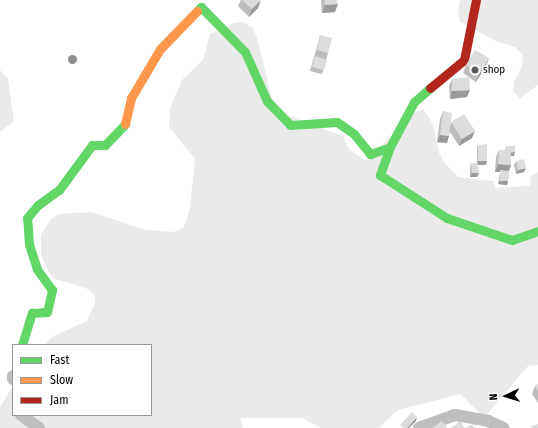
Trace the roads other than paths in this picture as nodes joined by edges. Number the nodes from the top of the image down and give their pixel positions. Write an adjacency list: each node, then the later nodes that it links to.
1 (476, 1): 2 (street)
2 (390, 147): 3 (street); 4 (street)
3 (538, 231)
4 (22, 344)
5 (22, 416): 6 (street)
6 (39, 428)
7 (418, 428): 8 (street)
8 (504, 428)

